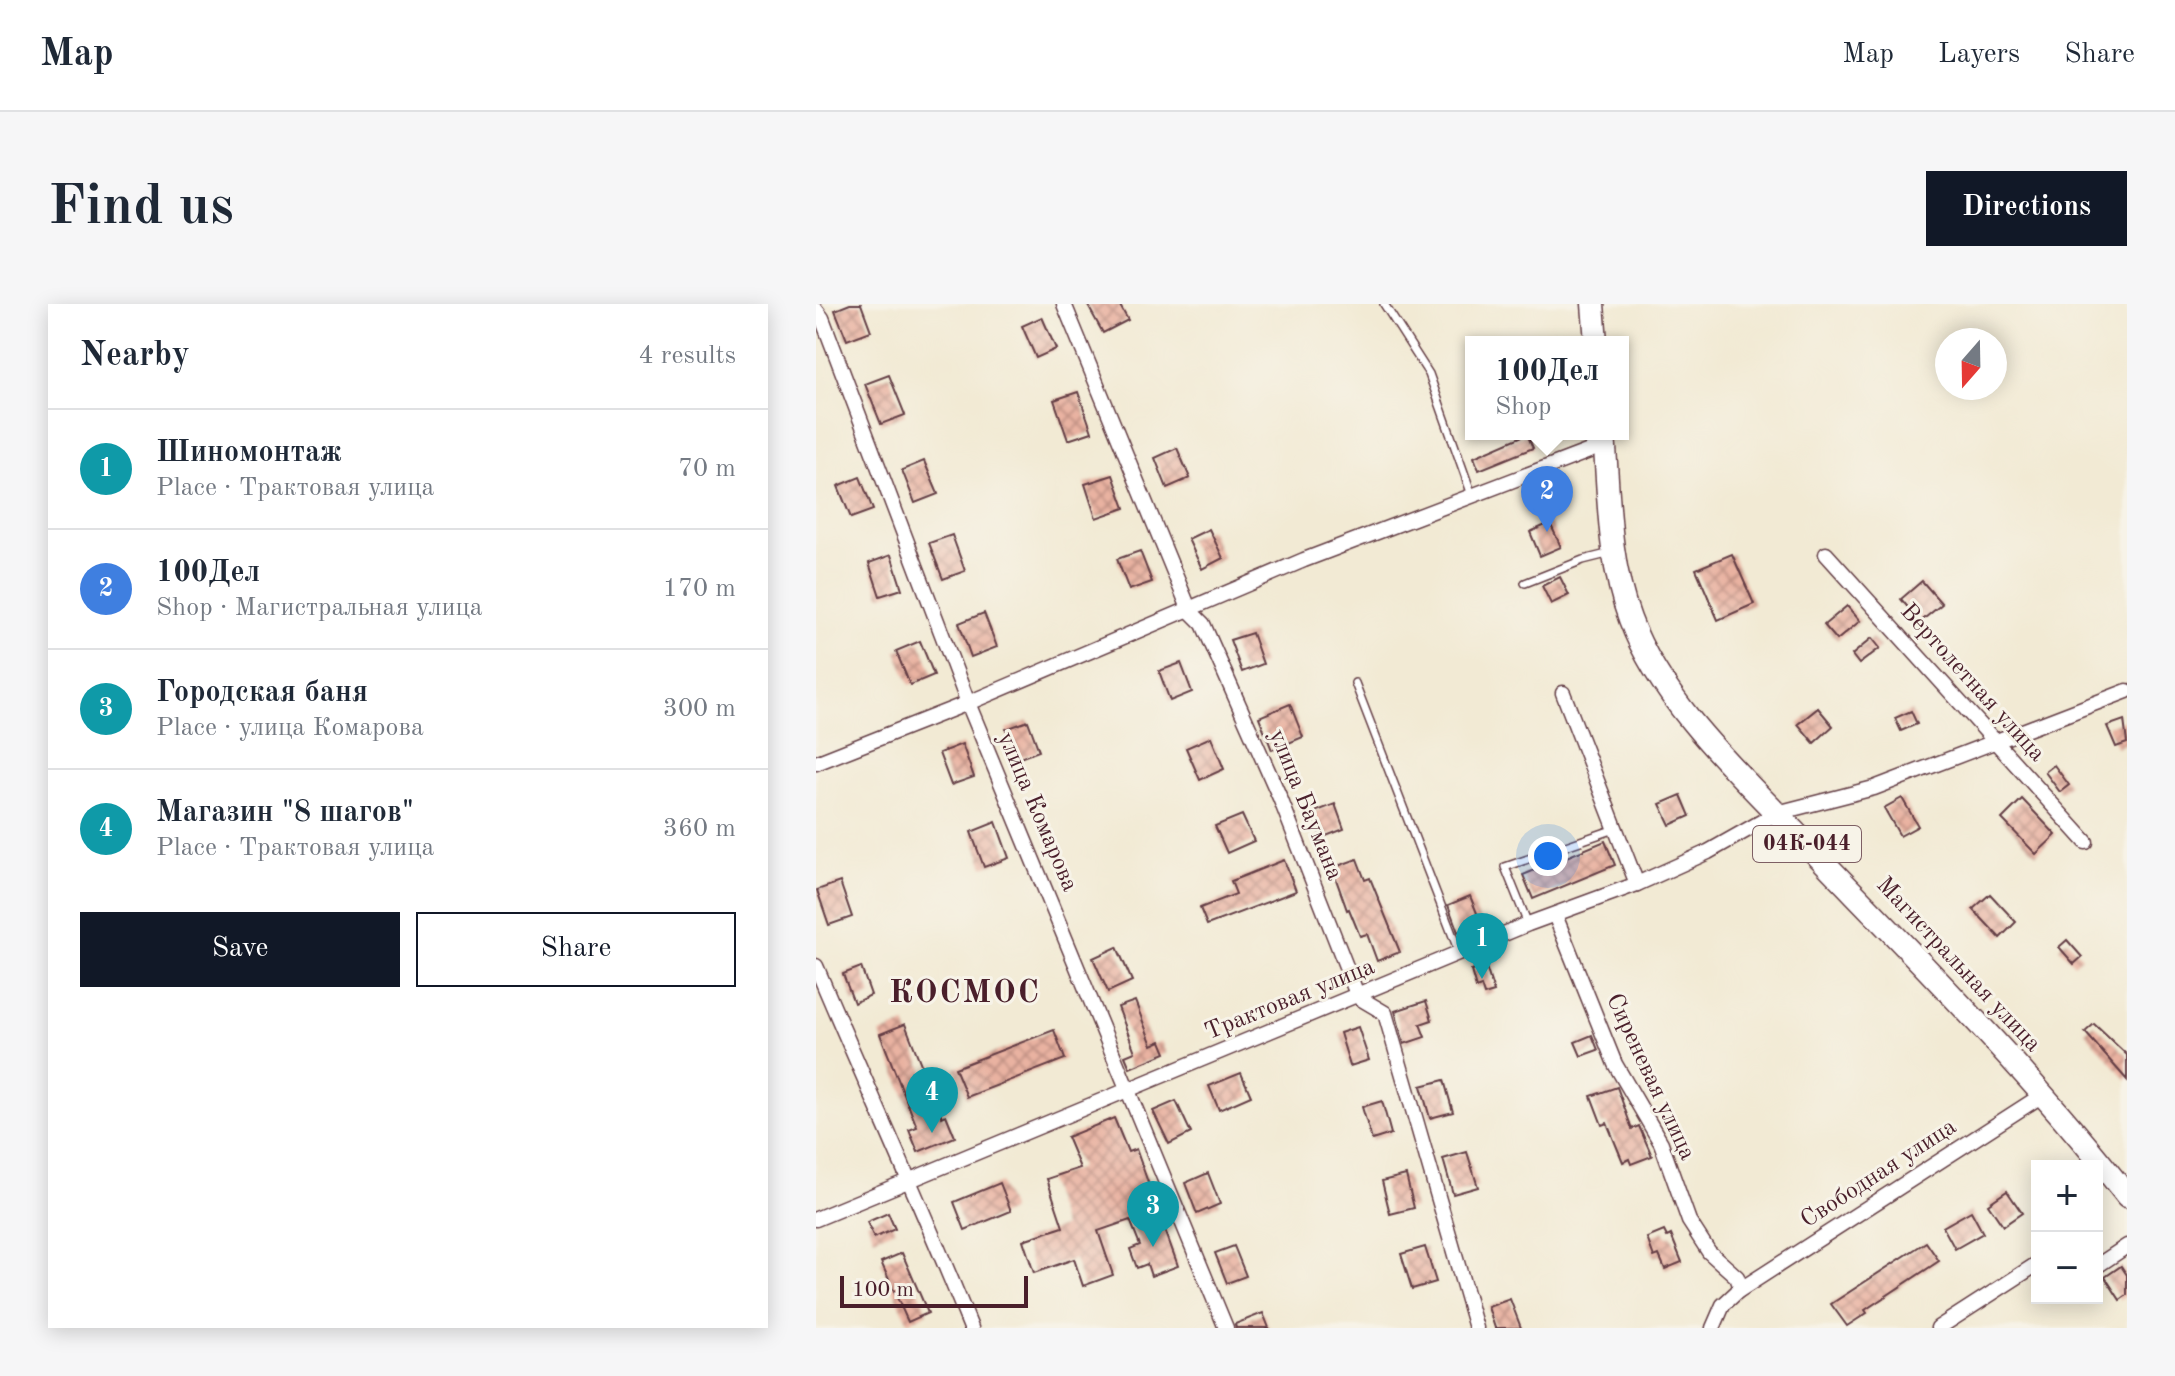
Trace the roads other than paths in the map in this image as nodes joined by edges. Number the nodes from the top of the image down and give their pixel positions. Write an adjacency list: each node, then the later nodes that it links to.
1 (1064, 304): 11 (street, улица Баумана)
2 (1384, 304): 7 (lane)
3 (1593, 304): 5 (main road)
4 (816, 310): 15 (street, улица Комарова)
5 (1596, 336)
6 (1604, 440): 7 (street); 8 (main road, Магистральная улица / 04К-044)
7 (1472, 495): 11 (street)
8 (1614, 553): 10 (lane); 18 (main road, Магистральная улица / 04К-044)
9 (1826, 554): 16 (street, Вертолетная улица)
10 (1525, 583)
11 (1190, 611): 15 (street); 26 (street, улица Баумана)
12 (1355, 683): 24 (lane)
13 (2127, 691): 16 (street, Трактовая улица)
14 (1563, 693): 19 (street)
15 (968, 703): 17 (street); 27 (street, улица Комарова)
16 (1995, 740): 18 (street, Трактовая улица); 20 (street, Вертолетная улица)
17 (816, 763)
18 (1777, 813): 21 (street, Трактовая улица); 28 (main road, Магистральная улица / 04К-044)
19 (1618, 828): 21 (street); 23 (lane)
20 (2086, 842)
21 (1637, 884): 22 (street, Трактовая улица)
22 (1555, 915): 23 (street, Трактовая улица); 35 (street, Сиреневая улица)
23 (1528, 924): 24 (street, Трактовая улица)
24 (1459, 954): 26 (street, Трактовая улица)
25 (816, 966): 29 (street)
26 (1358, 997): 27 (street, Трактовая улица); 38 (street, улица Баумана)
27 (1128, 1089): 29 (street, Трактовая улица); 37 (street, улица Комарова)
28 (2044, 1094): 30 (main road, Магистральная улица / 04К-044); 35 (street, Свободная улица)
29 (911, 1180): 31 (street, Трактовая улица); 36 (street)
30 (2127, 1196)
31 (816, 1219)
32 (2127, 1246): 33 (street)
33 (2103, 1262)
34 (2031, 1268): 40 (street)
35 (1738, 1291): 39 (street)
36 (971, 1328)
37 (1226, 1328)
38 (1476, 1328)
39 (1713, 1328)
40 (1938, 1328)

